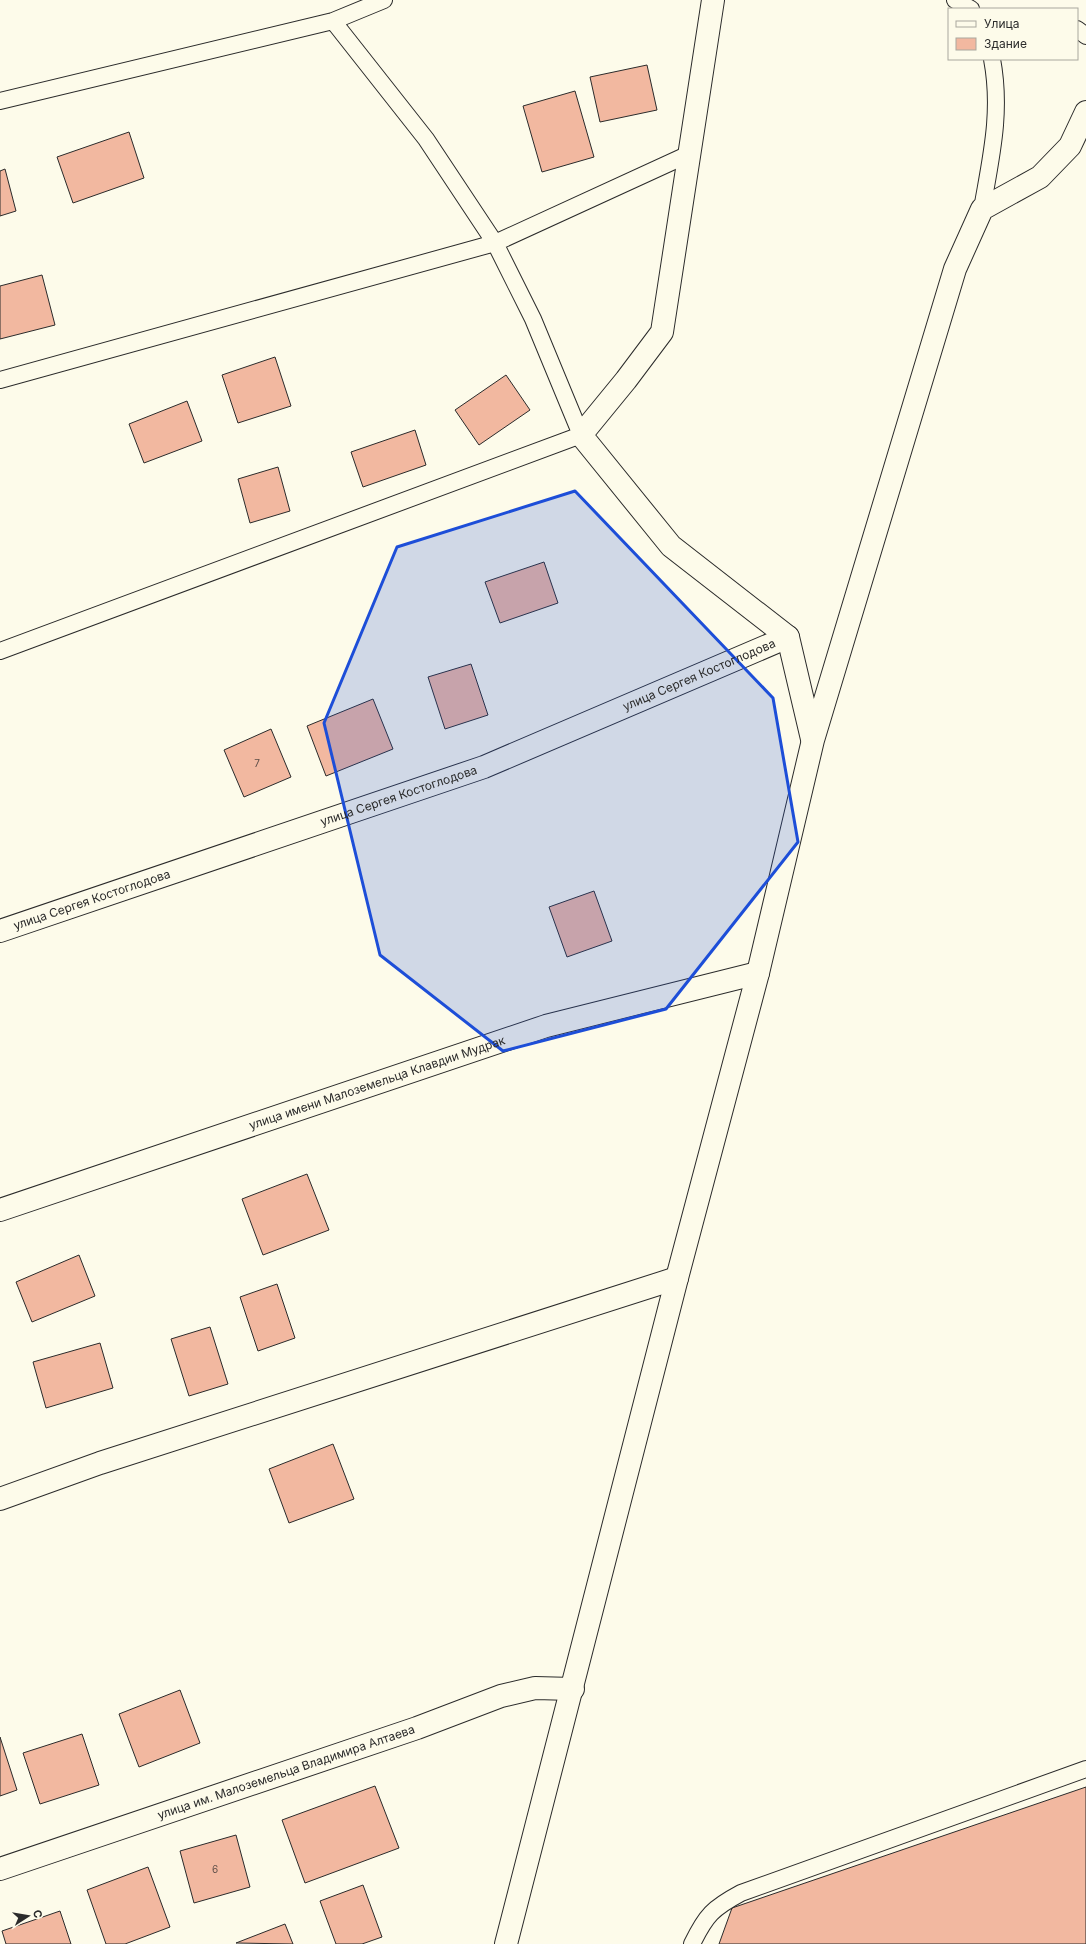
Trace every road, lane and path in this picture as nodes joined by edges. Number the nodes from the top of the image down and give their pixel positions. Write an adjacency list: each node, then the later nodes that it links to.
1 (384, 0): 5 (lane)
2 (713, 0): 11 (street)
3 (955, 0): 4 (lane)
4 (969, 8)
5 (333, 21): 9 (lane); 13 (lane)
6 (1078, 30): 7 (lane)
7 (1086, 36)
8 (992, 60): 12 (lane)
9 (0, 101)
10 (1086, 112): 12 (street)
11 (689, 154): 13 (lane); 15 (street)
12 (982, 209): 18 (street)
13 (495, 243): 14 (lane); 15 (lane)
14 (0, 380)
15 (581, 435): 16 (street); 17 (lane)
16 (788, 637): 18 (street); 19 (street, улица Сергея Костоглодова)
17 (0, 651)
18 (813, 740): 20 (street)
19 (0, 931)
20 (758, 973): 21 (street, улица имени Малоземельца Клавдии Мудрак); 22 (street)
21 (0, 1210)
22 (677, 1278): 23 (street); 24 (street)
23 (0, 1499)
24 (573, 1689): 26 (street, улица им. Малоземельца Владимира Алтаева); 27 (street)
25 (1086, 1769): 28 (lane)
26 (0, 1869)
27 (506, 1944)
28 (692, 1944)

